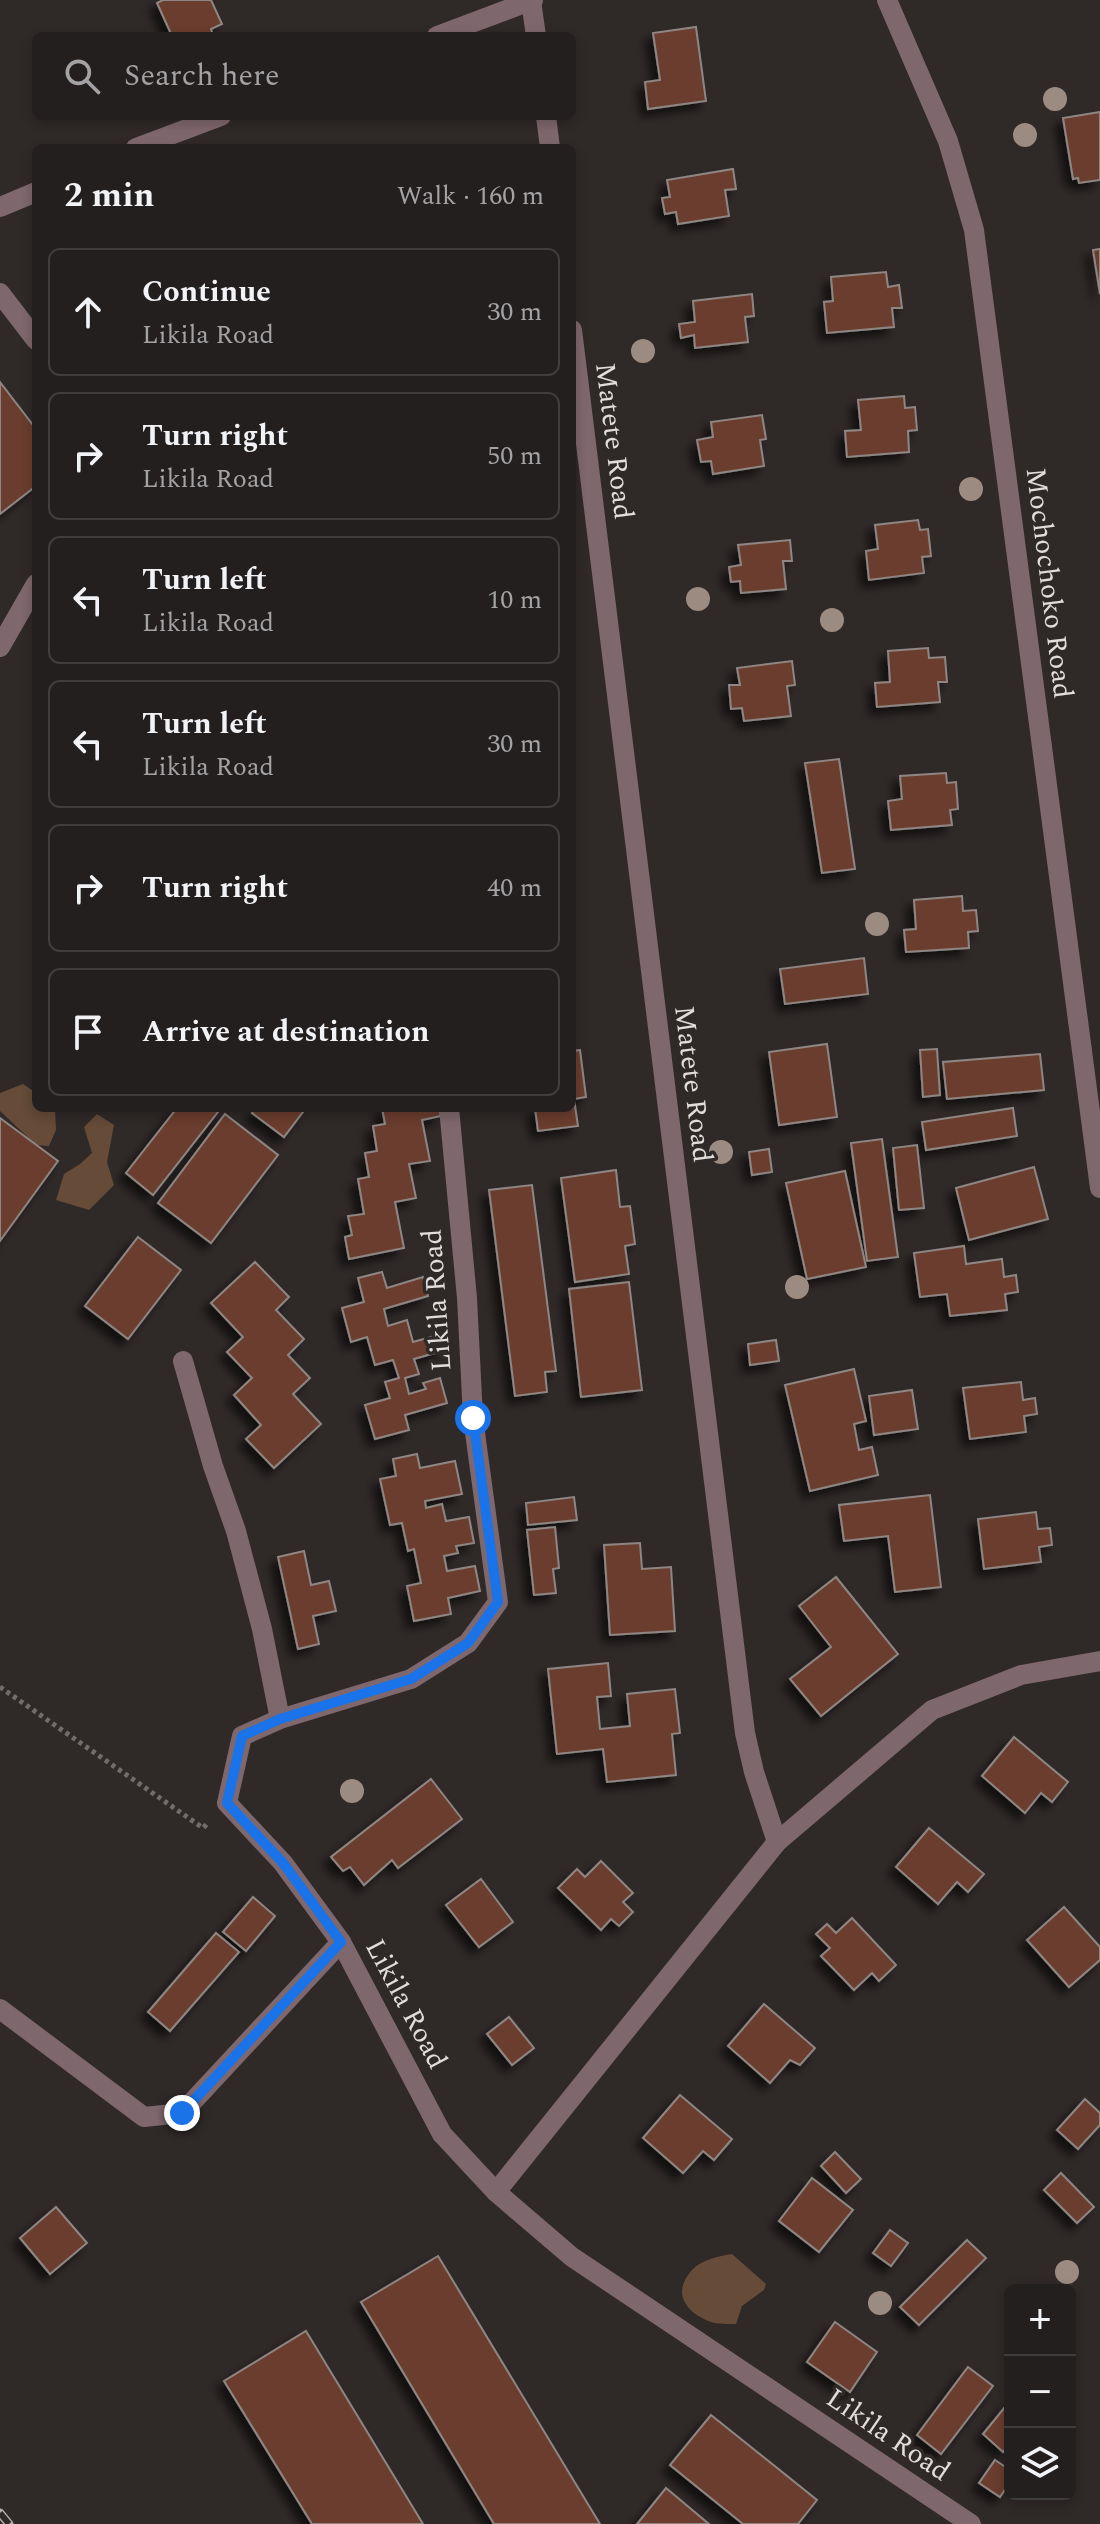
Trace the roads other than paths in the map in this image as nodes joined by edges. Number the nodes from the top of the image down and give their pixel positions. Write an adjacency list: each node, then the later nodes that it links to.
1 (532, 0): 3 (street); 4 (street)
2 (887, 0): 17 (street, Mochochoko Road)
3 (448, 32)
4 (536, 32)
5 (210, 120): 7 (street)
6 (546, 120): 8 (street)
7 (147, 144)
8 (550, 144)
9 (32, 194): 10 (street)
10 (0, 207)
11 (0, 293): 12 (street)
12 (32, 335)
13 (576, 362): 21 (street, Matete Road)
14 (32, 591): 15 (street)
15 (0, 647)
16 (449, 1112): 20 (street, Likila Road)
17 (1100, 1188)
18 (183, 1361): 20 (street)
19 (1100, 1661): 21 (street)
20 (280, 1719): 22 (street, Likila Road)
21 (777, 1842): 24 (street)
22 (341, 1942): 23 (street); 24 (street, Likila Road)
23 (0, 2009)
24 (496, 2192): 25 (street, Likila Road)
25 (971, 2524)

